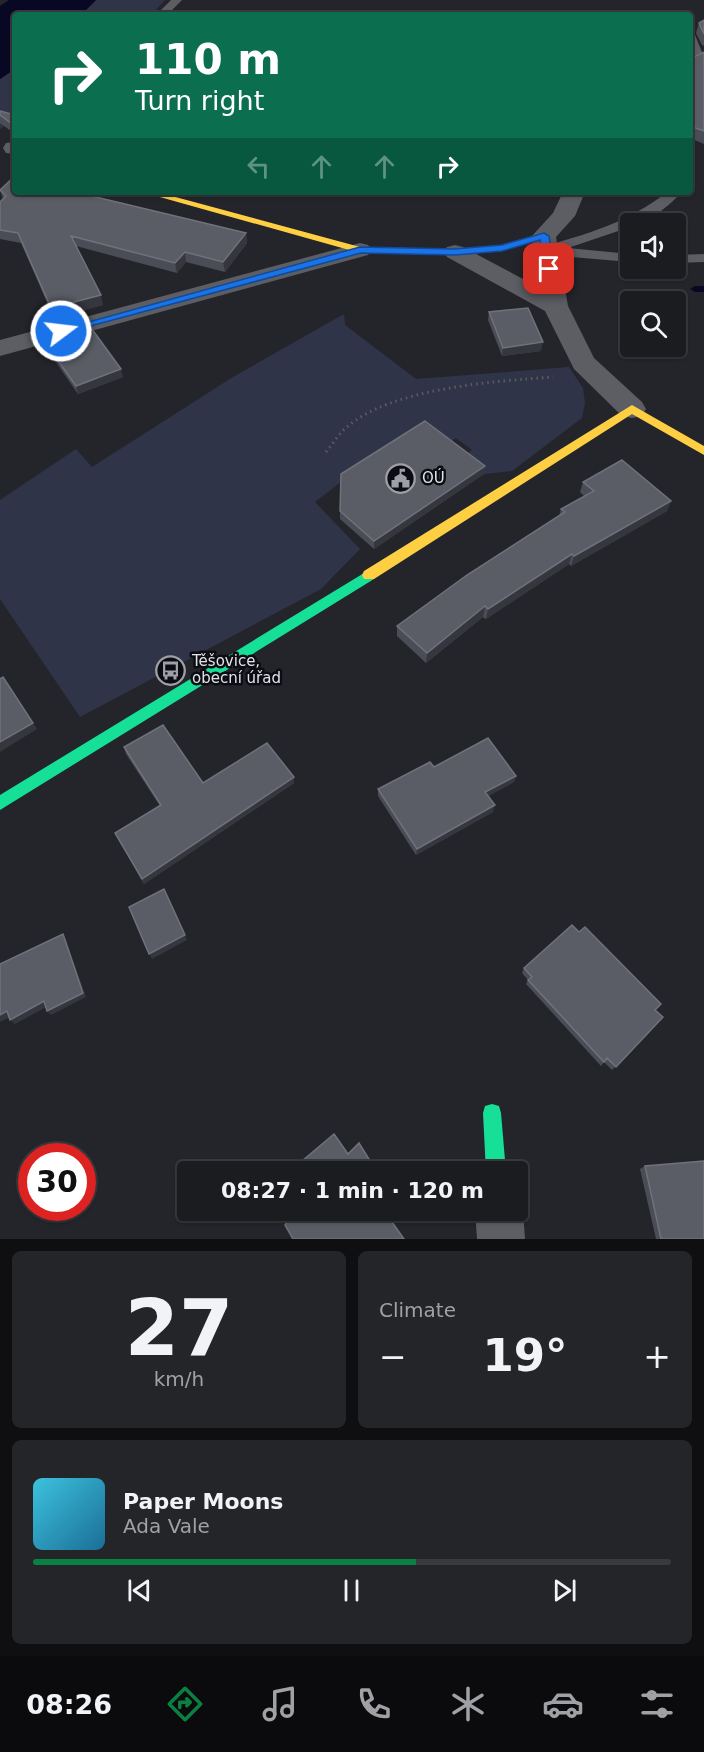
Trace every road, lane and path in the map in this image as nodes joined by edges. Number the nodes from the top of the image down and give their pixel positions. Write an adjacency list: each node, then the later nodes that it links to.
1 (177, 0): 2 (lane)
2 (163, 12)
3 (170, 195): 7 (street)
4 (573, 195): 6 (street)
5 (672, 195): 6 (lane)
6 (545, 243): 8 (street); 9 (lane); 12 (street)
7 (360, 250): 8 (street); 13 (street)
8 (455, 252): 12 (street)
9 (620, 256)
10 (704, 258): 11 (lane)
11 (686, 259)
12 (555, 306): 14 (street)
13 (0, 348)
14 (592, 374): 15 (street); 17 (path)
15 (632, 409): 16 (street); 18 (street)
16 (704, 451)
17 (326, 452)
18 (0, 803)
19 (492, 1113): 20 (street)
20 (495, 1161)
21 (500, 1221): 22 (street)
22 (501, 1239)

